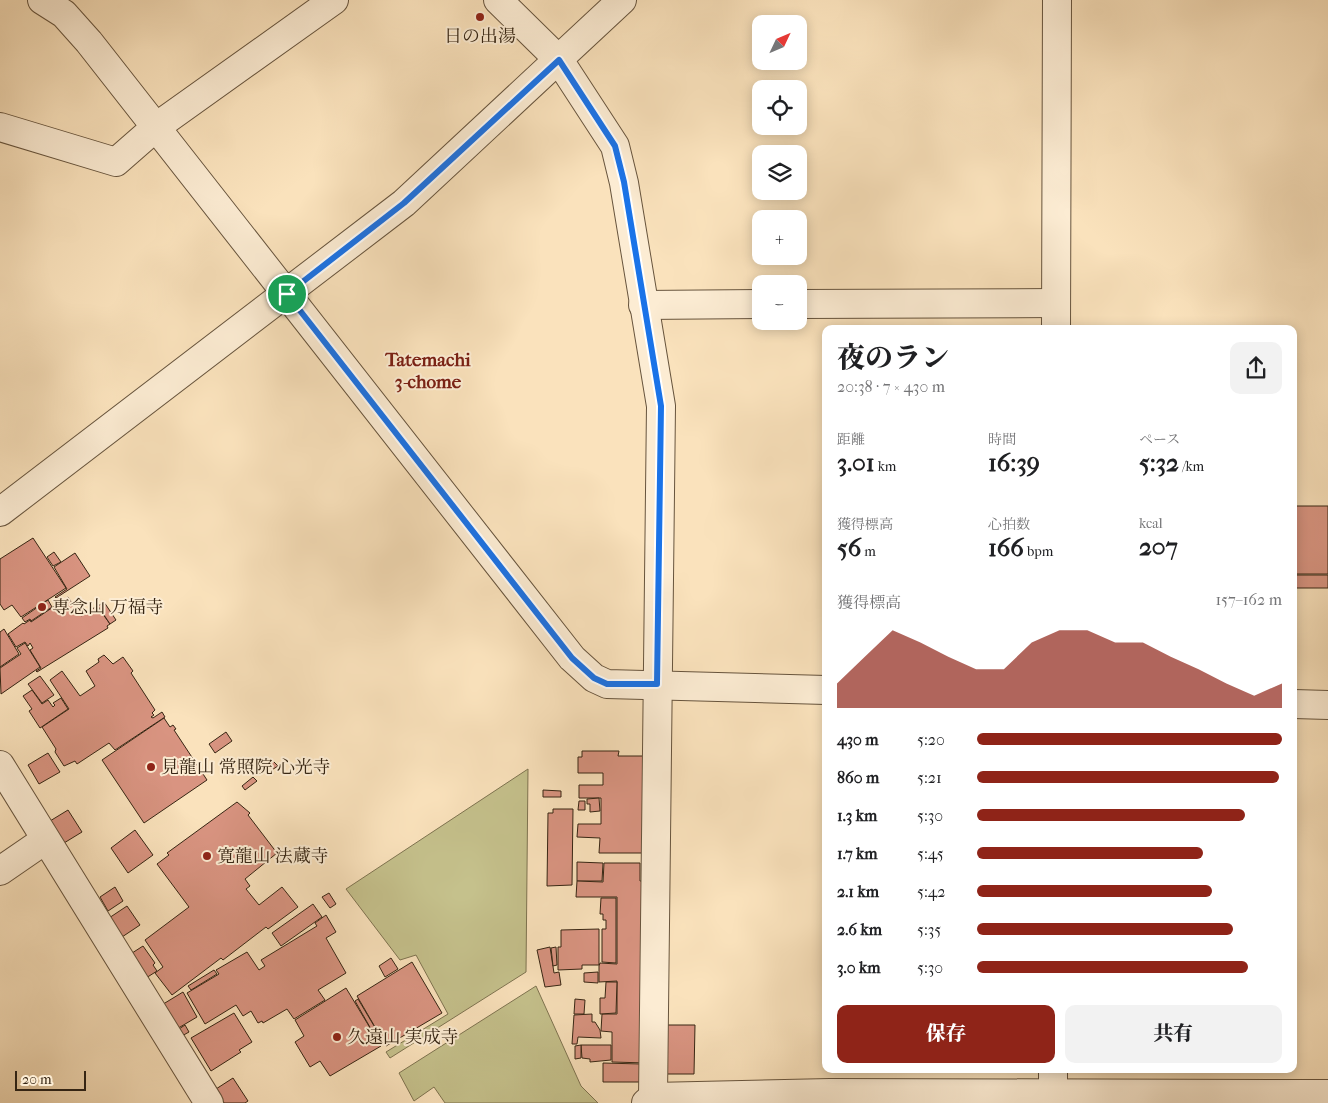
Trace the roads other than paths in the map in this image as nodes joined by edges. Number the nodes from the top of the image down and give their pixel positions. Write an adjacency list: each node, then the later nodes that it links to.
1 (42, 0): 8 (street)
2 (334, 0): 8 (street)
3 (498, 0): 6 (street)
4 (622, 0): 6 (street)
5 (1058, 0): 13 (street)
6 (559, 60): 9 (street); 12 (street)
7 (0, 127): 8 (street)
8 (156, 127): 9 (street)
9 (287, 294): 14 (street); 15 (street)
10 (752, 304): 12 (street)
11 (807, 304): 13 (street)
12 (643, 305): 15 (street)
13 (1056, 316)
14 (0, 512)
15 (657, 684): 16 (street); 24 (street)
16 (822, 690)
17 (1297, 704): 18 (street)
18 (1328, 705)
19 (0, 765): 20 (street)
20 (45, 840): 21 (street); 25 (street)
21 (0, 871)
22 (1053, 1089): 23 (street); 24 (street)
23 (1328, 1094)
24 (650, 1100)
25 (209, 1103)

